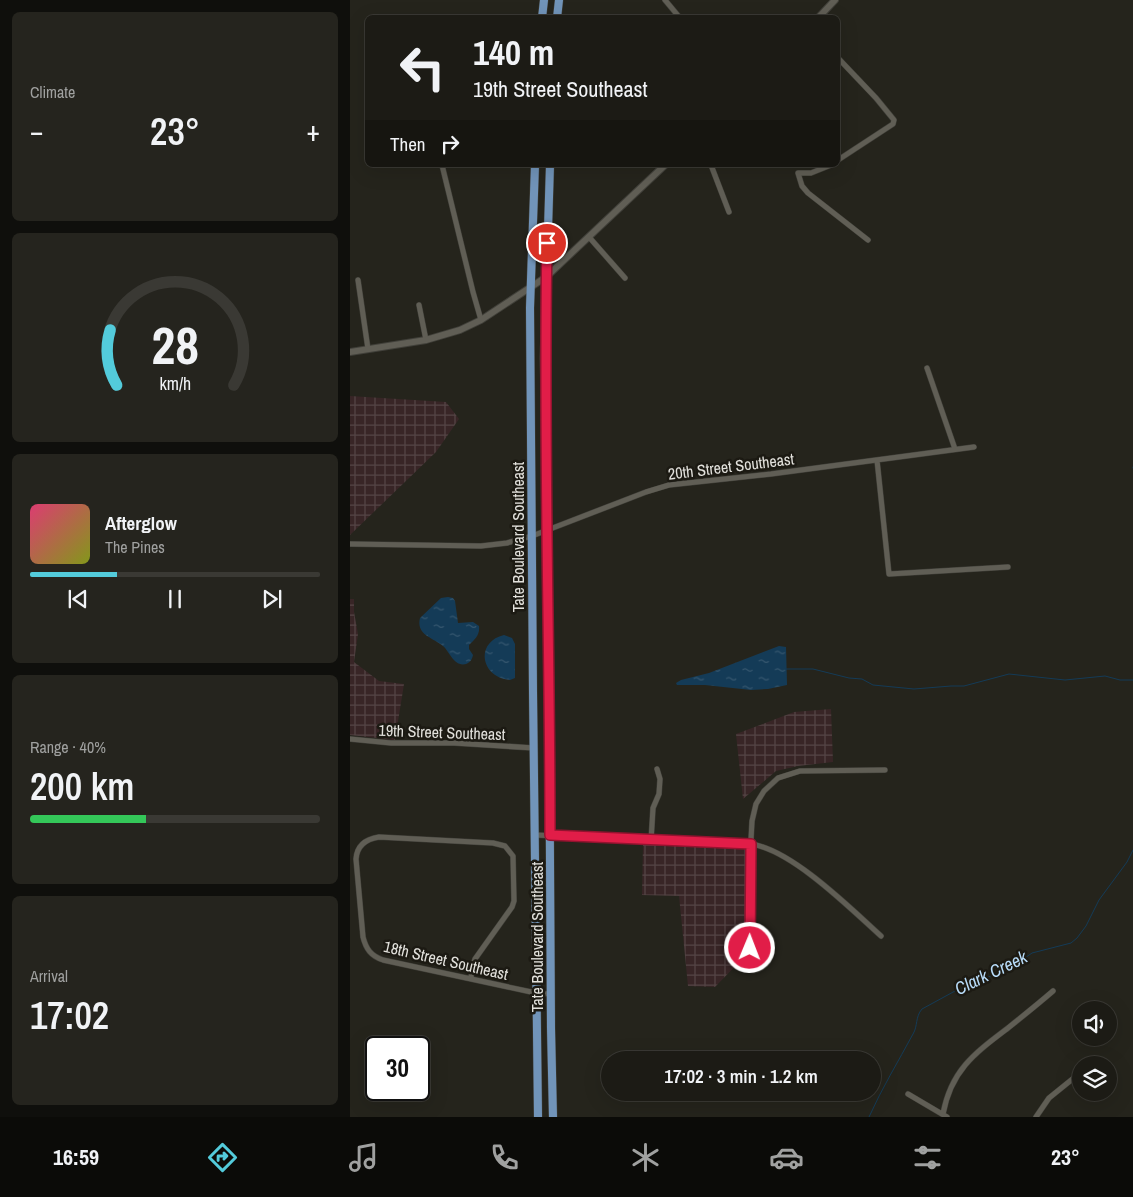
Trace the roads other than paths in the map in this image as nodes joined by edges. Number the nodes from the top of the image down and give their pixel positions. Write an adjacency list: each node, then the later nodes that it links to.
1 (544, 0): 5 (main road)
2 (559, 0): 6 (main road)
3 (665, 0): 7 (street)
4 (835, 0): 8 (street)
5 (542, 15)
6 (557, 15)
7 (678, 15)
8 (821, 15)
9 (840, 60): 10 (street)
10 (840, 159)
11 (442, 167): 25 (street)
12 (535, 167): 23 (main road, Tate Boulevard Southeast)
13 (550, 167): 20 (main road, Tate Boulevard Southeast)
14 (663, 167): 18 (street)
15 (712, 167): 17 (street)
16 (826, 167): 19 (street)
17 (729, 212)
18 (589, 237): 20 (street); 21 (street)
19 (868, 240)
20 (546, 277): 23 (street); 33 (main road, Tate Boulevard Southeast)
21 (625, 278)
22 (358, 280): 27 (street)
23 (530, 286): 25 (street); 34 (main road, Tate Boulevard Southeast)
24 (419, 305): 26 (street)
25 (481, 320): 26 (street)
26 (426, 340): 27 (street)
27 (368, 349): 28 (street)
28 (350, 352)
29 (927, 368): 31 (street)
30 (974, 447): 31 (street, 20th Street Southeast)
31 (955, 450): 32 (street, 20th Street Southeast)
32 (877, 460): 33 (street, 20th Street Southeast); 36 (street)
33 (548, 530): 34 (street, 20th Street Southeast); 42 (main road, Tate Boulevard Southeast)
34 (532, 536): 35 (street, 20th Street Southeast); 38 (main road, Tate Boulevard Southeast)
35 (350, 544)
36 (1008, 567)
37 (350, 739): 38 (street, 19th Street Southeast)
38 (534, 748): 41 (main road, Tate Boulevard Southeast)
39 (657, 769): 43 (street)
40 (885, 770): 44 (street)
41 (535, 834): 42 (street); 49 (main road, Tate Boulevard Southeast)
42 (550, 835): 43 (street); 50 (main road, Tate Boulevard Southeast)
43 (652, 840): 44 (street)
44 (751, 844): 45 (street); 46 (street)
45 (881, 936)
46 (750, 948)
47 (471, 979): 47 (street, 18th Street Southeast); 49 (street, 18th Street Southeast)
48 (1053, 992): 53 (street)
49 (536, 993): 50 (street, 18th Street Southeast); 54 (main road, Tate Boulevard Southeast)
50 (551, 994): 55 (main road, Tate Boulevard Southeast)
51 (1072, 1079): 56 (street)
52 (908, 1094): 53 (street)
53 (945, 1116)
54 (538, 1117)
55 (554, 1117)
56 (1036, 1117)

